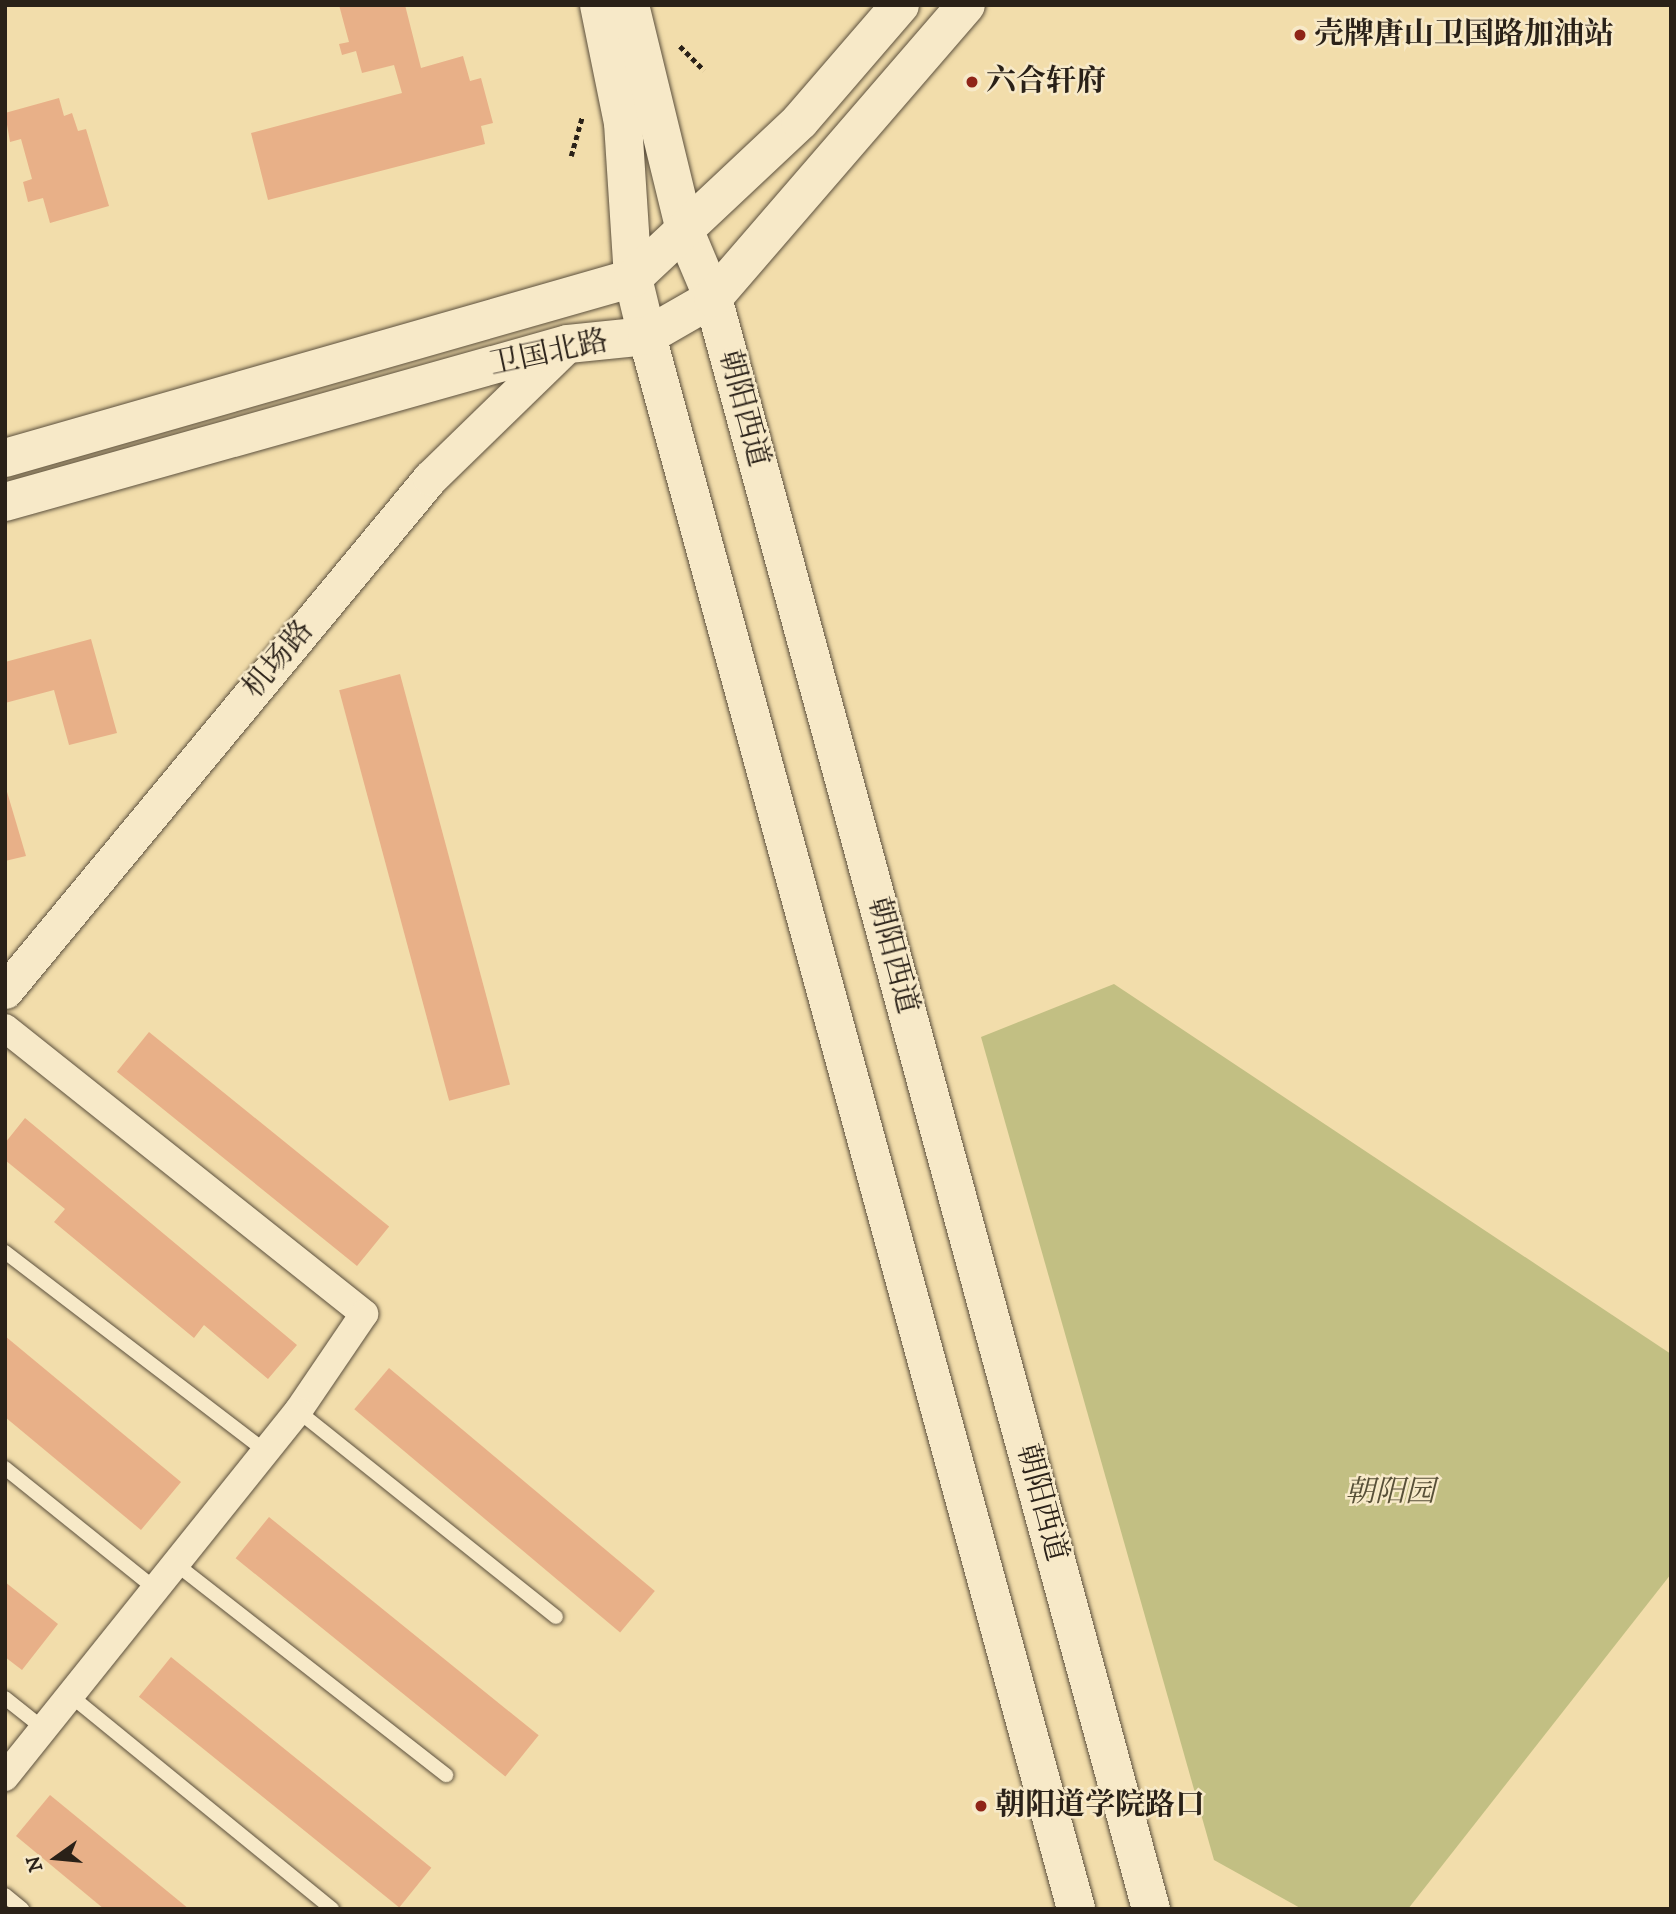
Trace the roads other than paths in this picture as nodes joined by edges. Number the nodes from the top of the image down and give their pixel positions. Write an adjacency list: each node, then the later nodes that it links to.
1 (599, 5): 6 (main road)
2 (630, 5): 5 (main road, 朝阳西道)
3 (901, 5): 5 (main road, 卫国北路)
4 (966, 5): 7 (main road, 卫国北路)
5 (686, 234): 6 (main road, 卫国北路); 7 (main road, 朝阳西道)
6 (633, 278): 8 (main road); 10 (main road, 卫国北路)
7 (713, 298): 8 (main road, 卫国北路); 30 (main road, 朝阳西道)
8 (647, 336): 9 (main road, 卫国北路); 29 (main road)
9 (568, 344): 11 (main road, 卫国北路); 12 (street, 机场路)
10 (5, 458)
11 (5, 502)
12 (5, 991)
13 (5, 1028): 15 (street)
14 (5, 1251): 16 (lane)
15 (298, 1411): 16 (street); 20 (lane)
16 (264, 1450): 18 (street)
17 (5, 1468): 19 (lane)
18 (176, 1564): 19 (street); 24 (lane)
19 (154, 1588): 21 (street)
20 (556, 1617)
21 (71, 1696): 23 (street); 28 (lane)
22 (5, 1698): 23 (lane)
23 (44, 1729): 25 (street)
24 (446, 1775)
25 (5, 1777)
26 (5, 1895): 27 (lane)
27 (22, 1909)
28 (332, 1909)
29 (1076, 1909)
30 (1151, 1909)

